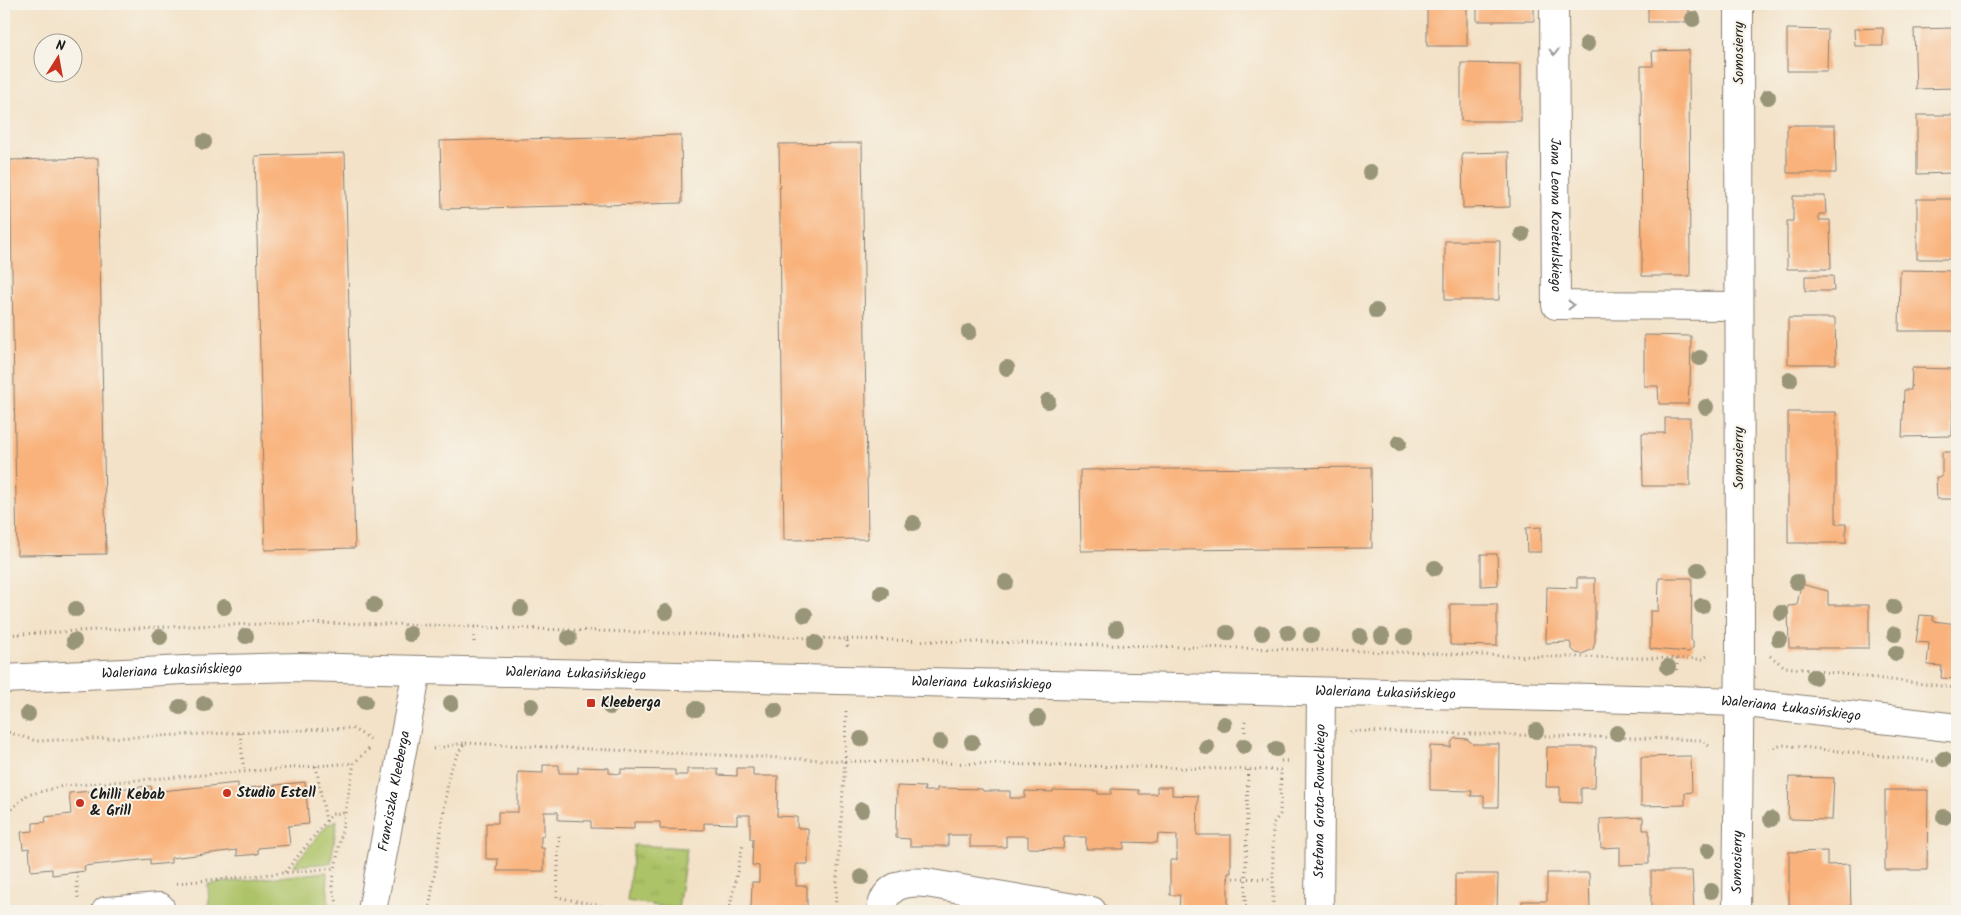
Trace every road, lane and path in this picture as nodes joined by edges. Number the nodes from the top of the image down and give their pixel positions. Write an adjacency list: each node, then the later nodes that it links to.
1 (1554, 4): 3 (street, Jana Leona Kozietulskiego, one-way to 3)
2 (1739, 4): 3 (street, Somosierry)
3 (1739, 306): 21 (street, Somosierry)
4 (474, 627): 5 (path); 6 (path); 7 (path)
5 (4, 635)
6 (847, 639): 8 (path); 10 (path)
7 (474, 644)
8 (1246, 648): 11 (path); 13 (path)
9 (1710, 653): 13 (path)
10 (848, 655)
11 (1246, 656)
12 (1769, 656): 14 (path)
13 (1677, 658): 17 (path)
14 (1791, 668): 16 (path); 19 (path)
15 (417, 670): 18 (street, Waleriana Łukasińskiego); 20 (street, Waleriana Łukasińskiego); 55 (street, Franciszka Kleeberga)
16 (1790, 673)
17 (1677, 676)
18 (4, 678)
19 (1957, 688)
20 (1321, 692): 21 (street, Waleriana Łukasińskiego); 64 (street, Stefana Grota-Roweckiego)
21 (1738, 702): 23 (street, Waleriana Łukasińskiego); 65 (street, Somosierry)
22 (847, 703): 31 (path)
23 (1957, 728)
24 (4, 731): 25 (path)
25 (240, 733): 32 (path); 36 (path)
26 (1346, 737): 29 (path)
27 (464, 743): 28 (path); 31 (path); 56 (path)
28 (428, 750)
29 (1715, 751)
30 (1761, 752): 33 (path)
31 (845, 761): 35 (path); 59 (path)
32 (354, 763): 34 (path); 37 (path)
33 (1957, 764)
34 (316, 766): 36 (path); 39 (path)
35 (1248, 770): 46 (path); 47 (path)
36 (244, 772): 38 (path)
37 (345, 813): 39 (path); 42 (path)
38 (4, 816)
39 (326, 821): 44 (path)
40 (559, 836): 57 (path)
41 (744, 844): 58 (path)
42 (336, 868): 44 (path); 54 (path)
43 (76, 872): 50 (path)
44 (284, 872): 48 (path)
45 (1228, 878): 46 (path)
46 (1246, 878): 47 (path); 62 (path)
47 (1272, 879): 63 (path)
48 (172, 883)
49 (87, 892): 50 (path)
50 (77, 893): 51 (path)
51 (78, 902)
52 (106, 911): 53 (street)
53 (160, 911)
54 (336, 911)
55 (372, 911)
56 (429, 911)
57 (627, 911)
58 (729, 911)
59 (835, 911)
60 (881, 911): 61 (street)
61 (1092, 911)
62 (1245, 911)
63 (1273, 911)
64 (1319, 911)
65 (1737, 911)

